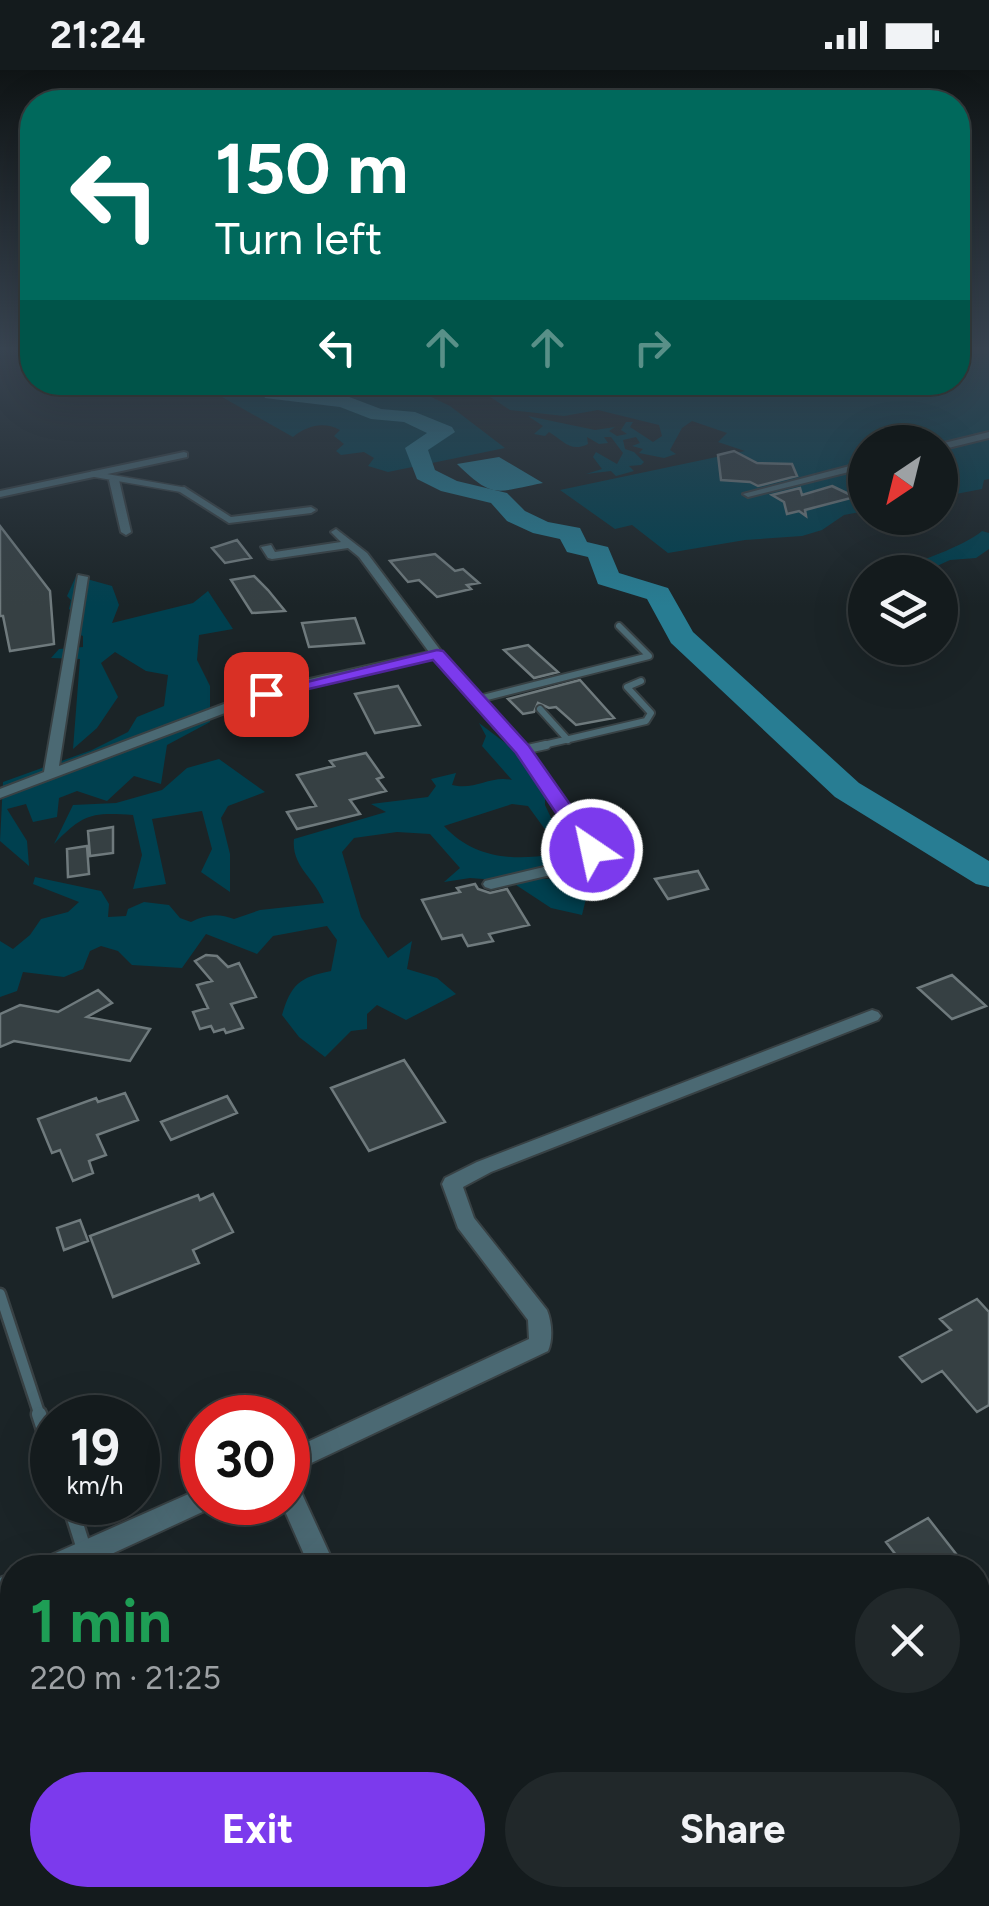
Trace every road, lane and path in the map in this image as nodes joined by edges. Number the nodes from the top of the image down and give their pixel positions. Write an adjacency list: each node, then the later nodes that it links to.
1 (989, 435): 2 (street)
2 (958, 443)
3 (184, 456): 5 (street)
4 (848, 469): 9 (street)
5 (92, 474): 6 (lane); 8 (street)
6 (114, 480): 7 (lane); 11 (street)
7 (184, 490): 10 (street)
8 (0, 494)
9 (748, 494)
10 (311, 510)
11 (126, 532)
12 (336, 532): 13 (street)
13 (350, 544): 14 (street); 17 (street)
14 (267, 548)
15 (82, 577): 23 (street)
16 (619, 626): 19 (lane)
17 (437, 654): 19 (street); 23 (street)
18 (641, 681): 21 (lane)
19 (478, 699): 22 (street)
20 (540, 709): 21 (lane)
21 (568, 740): 22 (lane)
22 (523, 750): 25 (street)
23 (51, 774): 24 (street)
24 (0, 794)
25 (491, 884)
26 (872, 1016): 29 (street)
27 (0, 1294): 28 (lane)
28 (33, 1395)
29 (310, 1453)
30 (180, 1510): 33 (street)
31 (76, 1525): 33 (lane)
32 (304, 1525): 35 (street)
33 (85, 1552): 34 (street)
34 (79, 1555)
35 (317, 1555)

